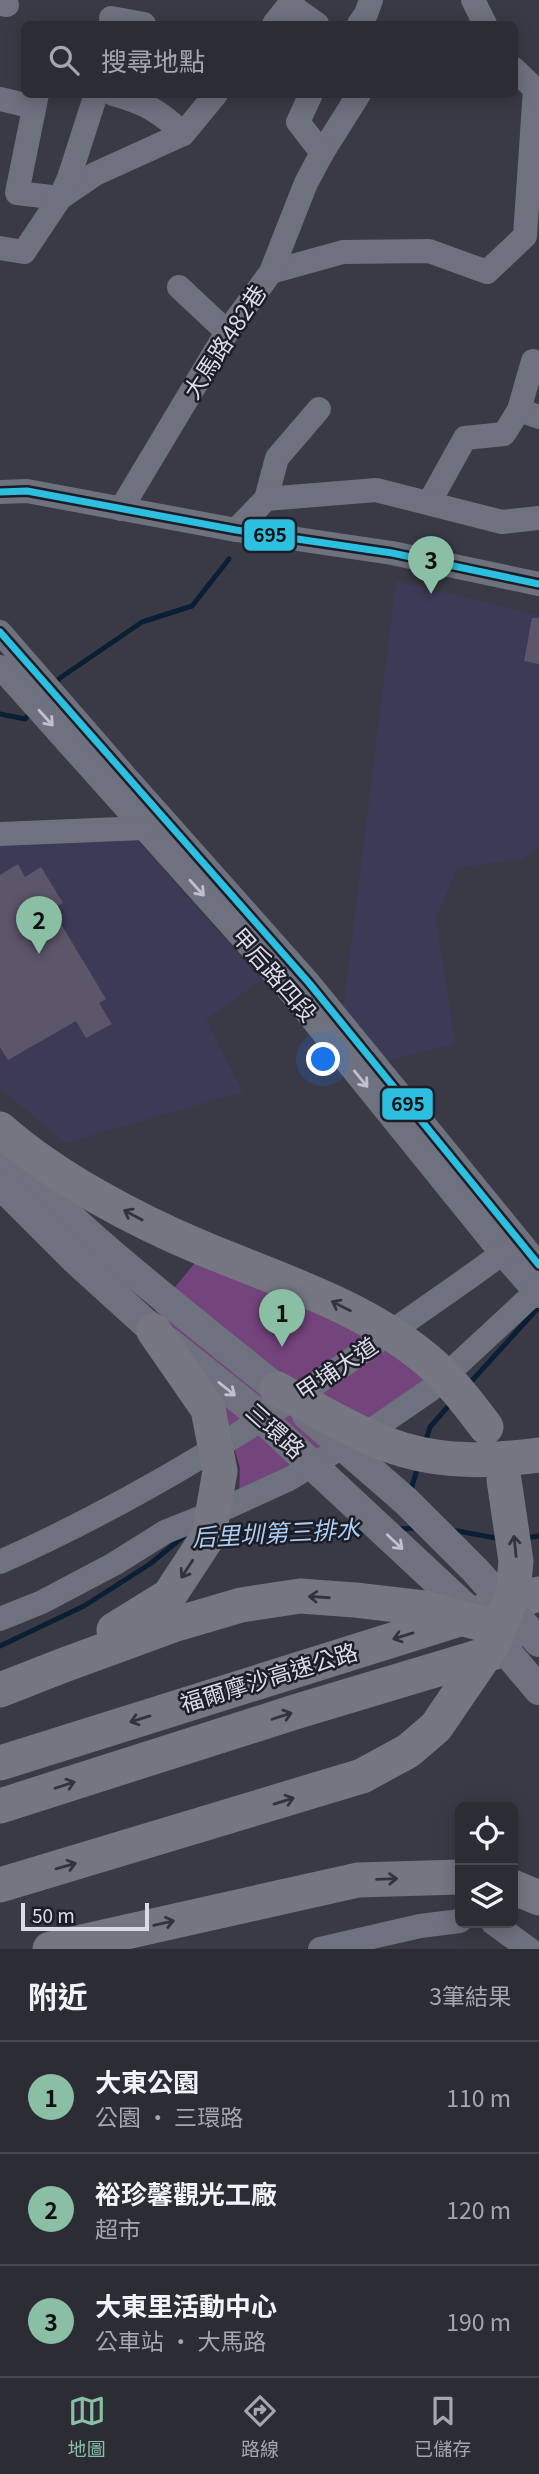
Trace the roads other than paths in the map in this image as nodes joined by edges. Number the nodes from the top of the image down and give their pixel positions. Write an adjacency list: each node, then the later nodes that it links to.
1 (371, 0): 8 (street)
2 (474, 0): 9 (street)
3 (292, 3): 6 (street); 7 (street)
4 (112, 14): 5 (street)
5 (134, 21)
6 (277, 21)
7 (313, 21)
8 (361, 21)
9 (484, 21)
10 (518, 73): 22 (street, 大馬路482巷)
11 (95, 98): 20 (street)
12 (127, 98): 18 (street)
13 (213, 98): 18 (street)
14 (310, 98): 19 (street)
15 (356, 98): 19 (street)
16 (0, 99): 17 (street)
17 (35, 101): 20 (street)
18 (183, 134): 20 (street)
19 (322, 153): 22 (street)
20 (60, 198): 21 (street)
21 (0, 248)
22 (271, 272): 24 (street, 大馬路482巷)
23 (179, 287): 24 (street)
24 (227, 332): 31 (street, 大馬路482巷)
25 (533, 361): 27 (street)
26 (319, 409): 29 (street)
27 (529, 414): 30 (street)
28 (0, 492): 31 (street)
29 (266, 499): 30 (street); 33 (street)
30 (429, 503): 32 (street)
31 (121, 509): 33 (street)
32 (539, 518)
33 (236, 530): 34 (street)
34 (539, 584)
35 (0, 632): 42 (street, 甲后路四段)
36 (0, 667): 37 (street, 甲后路四段, one-way to 37)
37 (144, 828): 38 (street); 42 (street, 甲后路四段, one-way to 42)
38 (0, 834)
39 (0, 1129): 58 (highway, one-way to 39, bridge)
40 (0, 1149): 46 (main road, 三環路)
41 (0, 1184): 45 (main road, 三環路)
42 (510, 1248): 43 (street, 甲后路四段); 44 (street, 甲后路四段); 48 (street, 甲埔大道)
43 (539, 1265)
44 (538, 1292): 50 (street)
45 (154, 1331): 51 (main road, 三環路, one-way to 51, bridge); 53 (highway, one-way to 53, bridge)
46 (277, 1389): 47 (highway, bridge); 52 (main road, 三環路, bridge)
47 (539, 1454)
48 (0, 1562)
49 (539, 1594): 55 (highway, 福爾摩沙高速公路, one-way to 55, bridge)
50 (0, 1619)
51 (482, 1624): 52 (main road, bridge); 53 (highway, one-way to 53, bridge); 54 (main road, 三環路, bridge)
52 (539, 1641): 56 (highway, 福爾摩沙高速公路, one-way to 52, bridge)
53 (0, 1689)
54 (539, 1690)
55 (0, 1763)
56 (0, 1806)
57 (455, 1877): 64 (highway, one-way to 57)
58 (0, 1885)
59 (518, 1889): 60 (highway)
60 (539, 1898)
61 (455, 1922): 63 (street)
62 (500, 1928): 66 (street)
63 (372, 1943): 65 (street)
64 (50, 1949)
65 (320, 1949)
66 (529, 1949)

